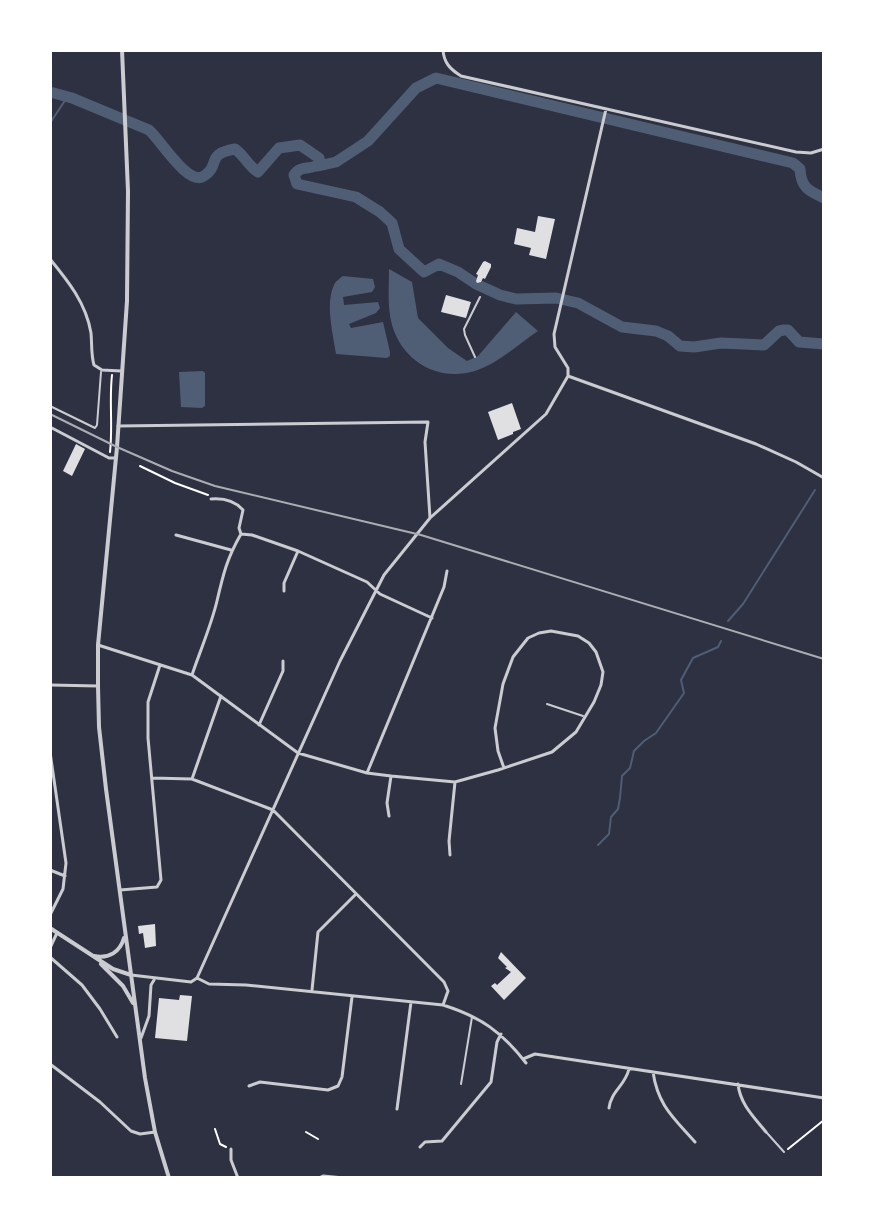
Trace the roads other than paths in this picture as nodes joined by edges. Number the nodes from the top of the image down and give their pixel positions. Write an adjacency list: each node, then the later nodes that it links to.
1 (122, 50): 9 (street)
2 (443, 50): 3 (street)
3 (606, 112): 4 (street); 10 (street)
4 (824, 149)
5 (50, 259): 8 (street)
6 (480, 297): 7 (lane)
7 (475, 357)
8 (102, 370): 9 (street); 11 (lane)
9 (121, 371): 12 (street)
10 (568, 376): 15 (street); 17 (street)
11 (50, 406)
12 (118, 426): 14 (street); 17 (street)
13 (50, 427): 14 (street)
14 (115, 458): 26 (street)
15 (824, 478)
16 (211, 499): 18 (street)
17 (430, 518): 23 (street)
18 (241, 534): 20 (street); 21 (street)
19 (176, 535): 20 (street)
20 (231, 550): 29 (street)
21 (298, 551): 23 (street); 24 (street)
22 (447, 571): 25 (street)
23 (375, 590): 25 (street); 37 (street)
24 (284, 591)
25 (432, 618): 39 (street)
26 (98, 645): 28 (street); 31 (street)
27 (283, 661): 35 (street)
28 (160, 665): 29 (street); 41 (street)
29 (192, 675): 32 (street)
30 (50, 685): 31 (street)
31 (98, 686): 49 (street)
32 (221, 696): 35 (street); 42 (street)
33 (547, 704): 34 (lane)
34 (586, 717): 38 (street); 38 (street)
35 (259, 725): 37 (street)
36 (50, 752): 48 (street)
37 (298, 753): 39 (street); 44 (street)
38 (504, 768): 43 (street)
39 (367, 773): 40 (street)
40 (391, 776): 43 (street); 45 (street)
41 (152, 778): 42 (street); 49 (street)
42 (192, 779): 44 (street)
43 (455, 782): 46 (street)
44 (273, 810): 50 (street); 60 (street)
45 (389, 816)
46 (450, 855)
47 (50, 870): 48 (street)
48 (65, 876): 51 (street)
49 (120, 890): 53 (street)
50 (356, 894): 62 (street); 65 (street)
51 (50, 915)
52 (50, 928): 54 (street)
53 (125, 931): 57 (street); 59 (street)
54 (57, 933): 55 (street); 57 (street)
55 (50, 948)
56 (50, 955): 69 (street)
57 (90, 955): 58 (street)
58 (97, 959): 59 (street); 66 (street)
59 (131, 975): 61 (street); 66 (street)
60 (197, 978): 61 (street); 62 (street)
61 (155, 979): 70 (street)
62 (311, 991): 63 (street)
63 (352, 997): 64 (street); 76 (street)
64 (411, 1002): 65 (street); 79 (street)
65 (443, 1005): 67 (street)
66 (135, 1007): 70 (street)
67 (472, 1015): 68 (street); 74 (lane)
68 (501, 1034): 72 (street); 83 (street)
69 (117, 1037)
70 (140, 1042): 80 (street)
71 (50, 1064): 80 (street)
72 (629, 1069): 73 (street); 78 (street)
73 (653, 1072): 75 (street); 82 (street)
74 (461, 1084)
75 (738, 1084): 77 (street); 81 (street)
76 (249, 1086)
77 (823, 1099)
78 (609, 1108)
79 (397, 1109)
80 (155, 1132): 86 (street)
81 (766, 1132): 85 (lane)
82 (695, 1142)
83 (420, 1147)
84 (231, 1149): 87 (street)
85 (784, 1152)
86 (169, 1178)
87 (238, 1178)
88 (319, 1178): 89 (street)
89 (344, 1178)

